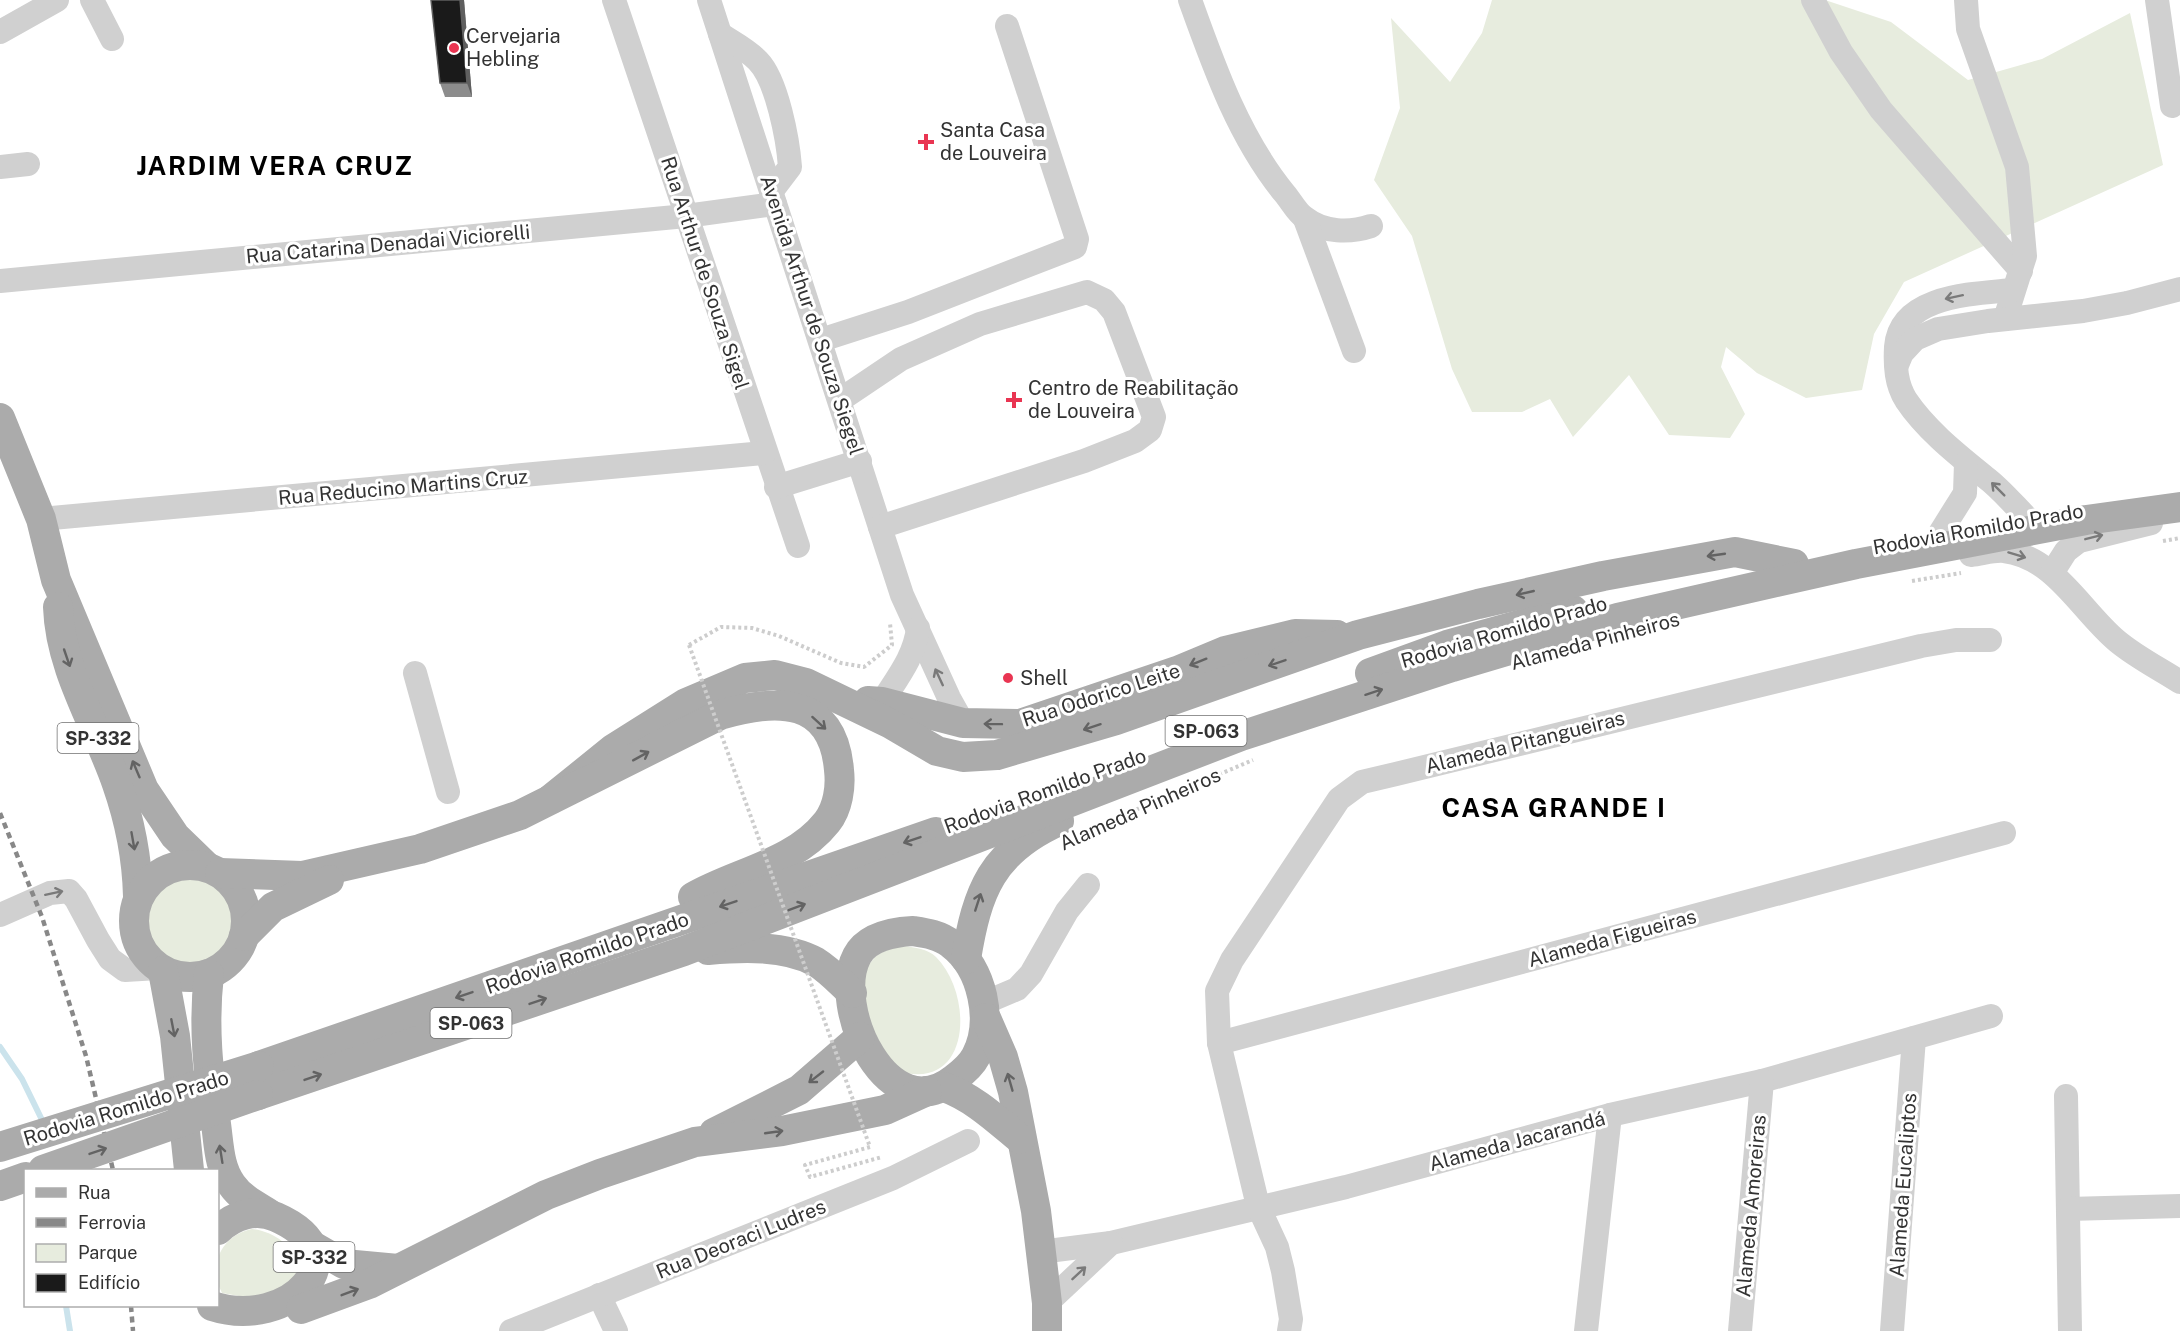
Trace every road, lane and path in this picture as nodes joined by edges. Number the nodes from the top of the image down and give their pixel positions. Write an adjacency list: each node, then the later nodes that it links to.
1 (57, 0): 10 (street)
2 (92, 0): 12 (street)
3 (614, 0): 17 (street, Rua Arthur de Souza Sigel)
4 (709, 0): 11 (street, Avenida Arthur de Souza Siegel)
5 (1190, 0): 18 (street)
6 (1813, 0): 20 (street)
7 (1966, 0): 20 (street)
8 (2157, 0): 13 (street)
9 (1007, 26): 24 (street)
10 (0, 32)
11 (720, 34): 16 (street, Avenida Arthur de Souza Siegel); 16 (street)
12 (112, 39)
13 (2172, 106)
14 (28, 164): 15 (street)
15 (0, 167)
16 (773, 198): 17 (street, Rua Catarina Denadai Viciorelli); 24 (street, Avenida Arthur de Souza Siegel)
17 (686, 216): 21 (street, Rua Catarina Denadai Viciorelli); 29 (street, Rua Arthur de Souza Sigel)
18 (1305, 219): 19 (street); 25 (street)
19 (1371, 226)
20 (2017, 280): 23 (street); 26 (street, one-way to 26)
21 (0, 281)
22 (2180, 289): 23 (street)
23 (2005, 319): 26 (street)
24 (821, 340): 27 (street, Avenida Arthur de Souza Siegel)
25 (1354, 351)
26 (1895, 370): 32 (street)
27 (840, 400): 30 (street, Avenida Arthur de Souza Siegel); 37 (street)
28 (0, 418): 31 (main road, SP-332)
29 (764, 453): 33 (street, Rua Arthur de Souza Sigel); 35 (street, Rua Reducino Martins Cruz)
30 (860, 461): 33 (street); 37 (street, Avenida Arthur de Souza Siegel)
31 (8, 462): 35 (main road, SP-332)
32 (1966, 463): 36 (street, one-way to 32); 38 (street)
33 (776, 487): 41 (street, Rua Arthur de Souza Sigel)
34 (2180, 502): 36 (main road, Rodovia Romildo Prado / SP-063); 43 (main road, Rodovia Romildo Prado / SP-063); 45 (street, one-way to 34)
35 (41, 519): 46 (main road, SP-332)
36 (2028, 519): 38 (main road, Rodovia Romildo Prado / SP-063)
37 (880, 527): 48 (street, Avenida Arthur de Souza Siegel)
38 (1940, 533): 42 (main road, Rodovia Romildo Prado / SP-063)
39 (2180, 538): 40 (path)
40 (2159, 542)
41 (798, 546)
42 (1794, 564): 50 (main road, one-way to 50); 68 (main road, Rodovia Romildo Prado / SP-063, one-way to 68)
43 (1856, 564): 45 (street, one-way to 45); 57 (main road, Rodovia Romildo Prado / SP-063, one-way to 43)
44 (1962, 573): 47 (path)
45 (2052, 573): 53 (street)
46 (56, 580): 64 (main road, SP-332, one-way to 46); 66 (main road, SP-332, one-way to 66)
47 (1902, 582)
48 (902, 595): 49 (street, Avenida Arthur de Souza Siegel); 88 (path, bridge)
49 (918, 628): 55 (street); 56 (street, Avenida Arthur de Souza Siegel, one-way to 49)
50 (1358, 635): 54 (main road, one-way to 54); 56 (main road, Rua Odorico Leite, one-way to 56)
51 (1990, 640): 79 (street, Alameda Pitangueiras)
52 (415, 673): 59 (street)
53 (2180, 682)
54 (841, 701): 55 (main road, Rua Odorico Leite); 60 (main road)
55 (882, 702): 56 (main road, Rua Odorico Leite)
56 (963, 723)
57 (1241, 736): 70 (main road, Rodovia Romildo Prado / SP-063, one-way to 57); 71 (main road, one-way to 57)
58 (1264, 756): 62 (path, Alameda Pinheiros)
59 (448, 792)
60 (551, 799): 63 (main road); 68 (main road, one-way to 68)
61 (2004, 833): 79 (street, Alameda Figueiras)
62 (1072, 837)
63 (358, 864): 64 (main road); 69 (main road)
64 (213, 870): 66 (main road); 69 (main road, SP-332)
65 (1088, 885): 75 (street)
66 (138, 896): 72 (main road, SP-332)
67 (0, 915): 72 (street, one-way to 72)
68 (672, 923): 87 (main road, Rodovia Romildo Prado / SP-063, one-way to 87, bridge)
69 (244, 936): 73 (main road)
70 (684, 951): 74 (main road); 89 (main road, Rodovia Romildo Prado / SP-063, one-way to 70, bridge)
71 (966, 959): 74 (main road); 75 (main road)
72 (160, 969): 73 (main road); 90 (main road, SP-332, one-way to 90)
73 (209, 974): 96 (main road, SP-332, one-way to 73)
74 (852, 993): 77 (main road)
75 (985, 1011): 81 (main road); 84 (main road, one-way to 75)
76 (1991, 1016): 78 (street, Alameda Jacarandá)
77 (860, 1037): 81 (main road); 86 (main road, one-way to 86)
78 (1914, 1038): 80 (street, Alameda Jacarandá); 113 (street, Alameda Eucaliptos)
79 (1219, 1043): 93 (street)
80 (1762, 1081): 83 (street, Alameda Jacarandá); 112 (street, Alameda Amoreiras)
81 (935, 1089): 84 (main road); 86 (main road, one-way to 81)
82 (2066, 1096): 95 (street)
83 (1610, 1115): 93 (street, Alameda Jacarandá); 111 (street)
84 (1020, 1139): 100 (main road)
85 (968, 1141): 102 (street, Rua Deoraci Ludres)
86 (695, 1142): 101 (main road)
87 (0, 1148)
88 (882, 1157)
89 (46, 1169)
90 (189, 1169)
91 (24, 1178): 92 (main road, Rodovia Romildo Prado)
92 (0, 1186)
93 (1258, 1206): 98 (street, Alameda Jacarandá); 110 (street)
94 (2180, 1206): 95 (street)
95 (2068, 1209): 114 (street)
96 (268, 1213): 97 (main road); 99 (main road, SP-332)
97 (219, 1229)
98 (1111, 1243): 100 (street, Alameda Jacarandá); 105 (street, one-way to 98)
99 (310, 1245): 101 (main road); 106 (main road, SP-332)
100 (1040, 1252): 105 (main road)
101 (398, 1269): 106 (main road, one-way to 101)
102 (599, 1295): 108 (street, Rua Deoraci Ludres); 109 (street)
103 (212, 1307): 107 (main road)
104 (213, 1307): 106 (main road)
105 (1047, 1317)
106 (293, 1319)
107 (214, 1331)
108 (511, 1331)
109 (616, 1331)
110 (1290, 1331)
111 (1586, 1331)
112 (1740, 1331)
113 (1893, 1331)
114 (2070, 1331)

